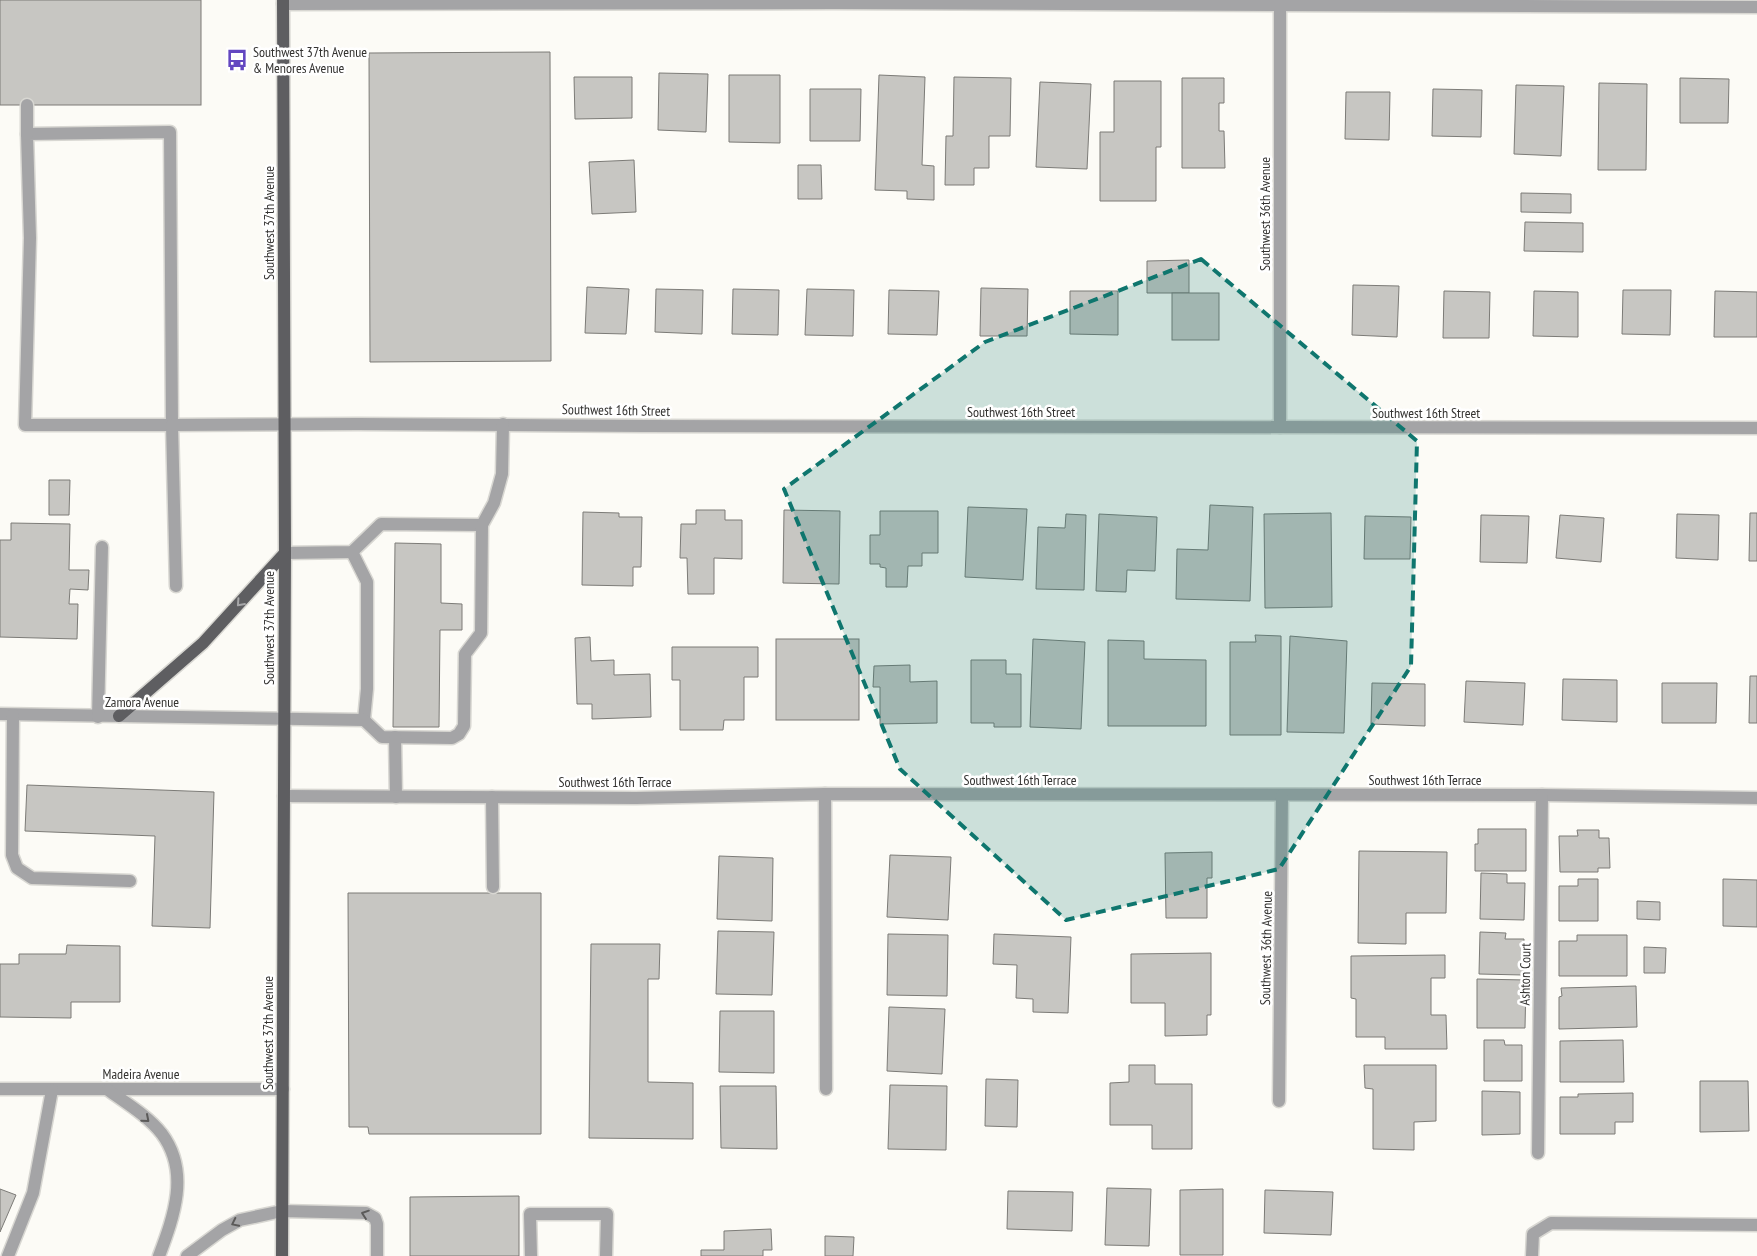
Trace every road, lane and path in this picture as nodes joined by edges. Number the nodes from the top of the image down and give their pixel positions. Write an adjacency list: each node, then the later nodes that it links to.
1 (283, 2): 2 (street); 6 (main road, Southwest 37th Avenue)
2 (1280, 3): 3 (street); 9 (street, Southwest 36th Avenue)
3 (1757, 7)
4 (27, 105): 5 (street)
5 (27, 134): 8 (street); 8 (street, Southwest 16th Street)
6 (285, 424): 7 (street, Southwest 16th Street); 8 (street, Southwest 16th Street); 14 (main road, Southwest 37th Avenue)
7 (503, 424): 9 (street, Southwest 16th Street); 11 (street)
8 (172, 425): 15 (street)
9 (1280, 428): 10 (street, Southwest 16th Street)
10 (1757, 428)
11 (482, 525): 13 (street); 22 (street)
12 (102, 547): 18 (street)
13 (352, 552): 14 (street); 21 (street)
14 (284, 553): 19 (main road, one-way to 19); 20 (main road, Southwest 37th Avenue)
15 (176, 586)
16 (0, 714): 17 (street, Zamora Avenue)
17 (13, 715): 18 (street, Zamora Avenue); 30 (street)
18 (98, 716): 19 (street, Zamora Avenue)
19 (119, 716): 20 (street, Zamora Avenue)
20 (284, 719): 21 (street, Zamora Avenue); 26 (main road, Southwest 37th Avenue)
21 (364, 720): 22 (street)
22 (395, 737): 27 (street)
23 (825, 794): 24 (street, Southwest 16th Terrace); 28 (street, Southwest 16th Terrace); 34 (street)
24 (1282, 795): 25 (street, Southwest 16th Terrace); 37 (street, Southwest 36th Avenue)
25 (1542, 795): 29 (street, Southwest 16th Terrace); 38 (street, Ashton Court)
26 (284, 796): 27 (street, Southwest 16th Terrace); 33 (main road, Southwest 37th Avenue)
27 (396, 797): 28 (street, Southwest 16th Terrace)
28 (492, 797): 31 (street)
29 (1757, 798)
30 (130, 882)
31 (493, 887)
32 (0, 1089): 35 (street, Madeira Avenue)
33 (283, 1089): 36 (street, Madeira Avenue); 39 (main road, Southwest 37th Avenue)
34 (826, 1089)
35 (52, 1090): 36 (street, Madeira Avenue); 41 (street)
36 (108, 1090): 42 (street, one-way to 42)
37 (1279, 1101)
38 (1538, 1154)
39 (282, 1211): 43 (street, one-way to 43); 44 (main road, Southwest 37th Avenue); 45 (street, one-way to 39)
40 (1757, 1225): 48 (street)
41 (8, 1256)
42 (159, 1256)
43 (187, 1256)
44 (282, 1256)
45 (377, 1256)
46 (531, 1256): 47 (street)
47 (606, 1256)
48 (1532, 1256)

